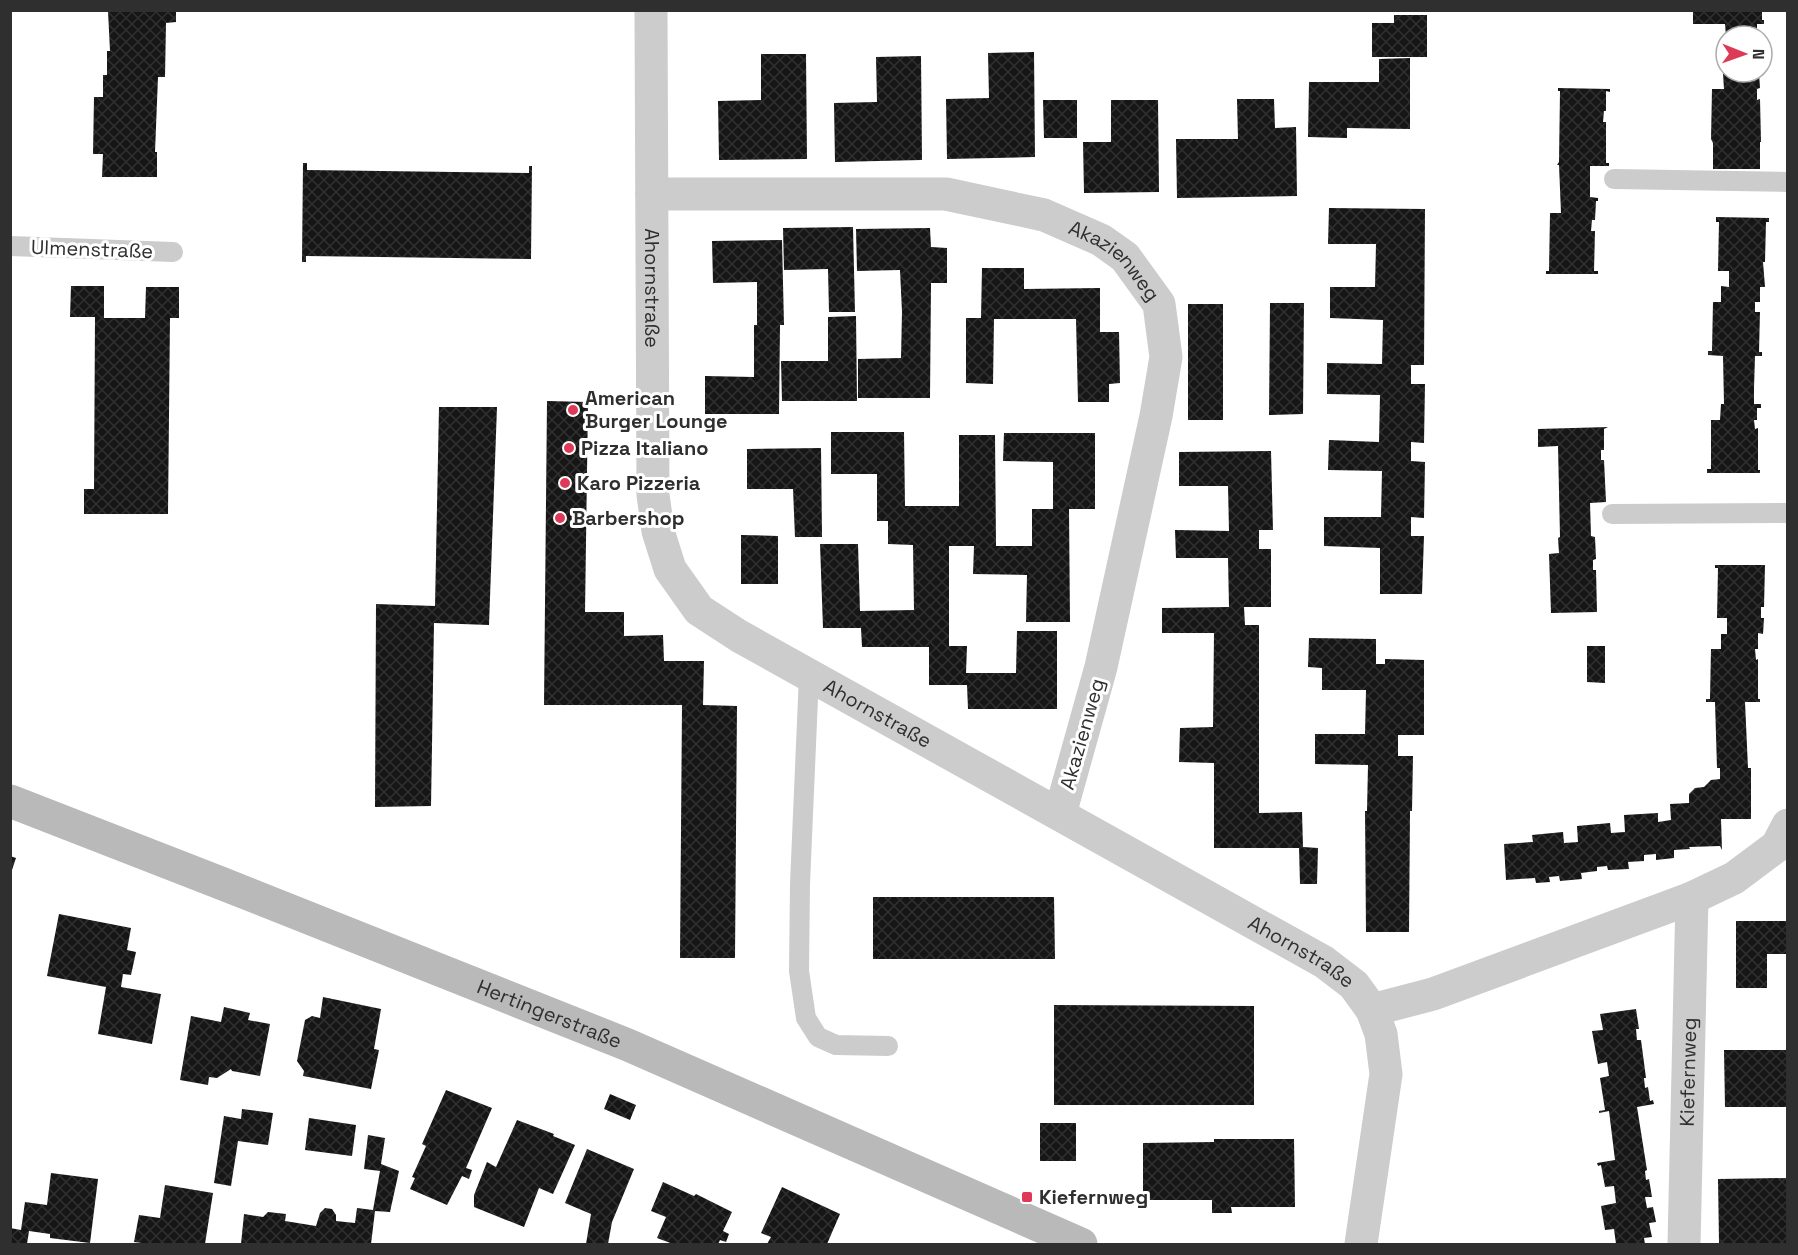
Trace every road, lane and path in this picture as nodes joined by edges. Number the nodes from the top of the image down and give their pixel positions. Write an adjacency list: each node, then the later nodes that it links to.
1 (651, 10): 4 (street, Ahornstraße)
2 (1614, 180): 3 (lane)
3 (1788, 182)
4 (652, 194): 9 (street, Ahornstraße); 11 (street, Akazienweg)
5 (10, 246): 6 (lane, Ulmenstraße)
6 (173, 252)
7 (1788, 513): 8 (lane)
8 (1612, 514)
9 (808, 675): 11 (street, Ahornstraße); 15 (lane)
10 (10, 801): 16 (street, Hertingerstraße)
11 (1060, 814): 14 (street, Ahornstraße)
12 (1788, 825): 13 (street)
13 (1692, 898): 14 (street); 18 (street, Kiefernweg)
14 (1372, 1010): 17 (street, Ahornstraße)
15 (888, 1046)
16 (1081, 1245)
17 (1361, 1245)
18 (1684, 1245)

